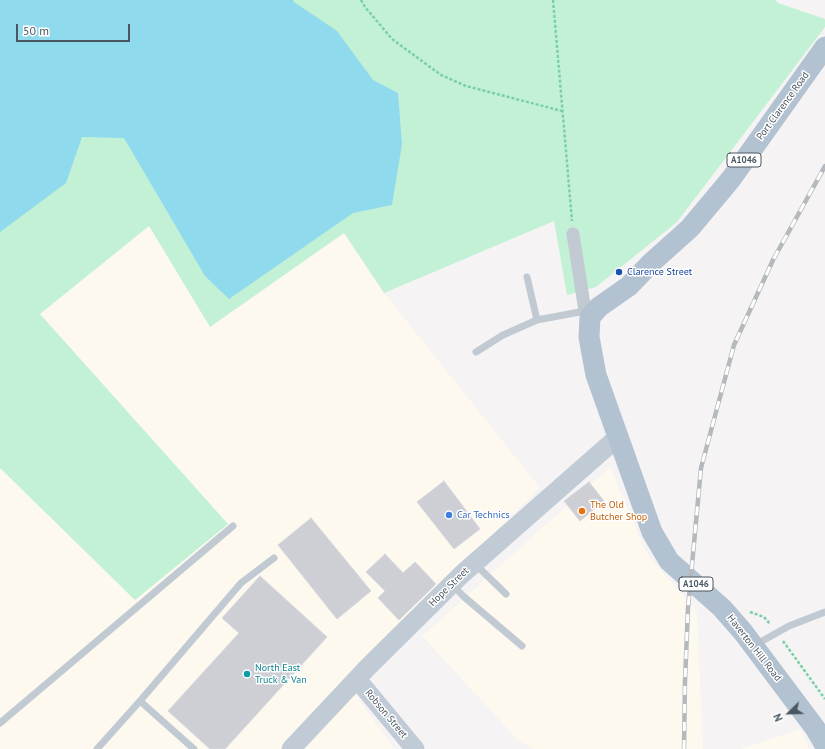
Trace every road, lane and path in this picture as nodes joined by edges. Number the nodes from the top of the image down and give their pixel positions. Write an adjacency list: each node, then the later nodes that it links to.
1 (361, 0): 4 (path)
2 (553, 0): 4 (path)
3 (825, 47): 7 (main road, Port Clarence Road / A1046)
4 (562, 111): 5 (path)
5 (573, 234): 7 (street)
6 (527, 277): 8 (lane)
7 (587, 314): 8 (lane); 10 (main road, A1046)
8 (537, 320): 9 (lane)
9 (476, 352)
10 (618, 437): 13 (main road, Hope Street); 20 (main road, Haverton Hill Road / A1046)
11 (233, 526): 24 (lane)
12 (274, 558): 23 (lane)
13 (474, 564): 14 (main road, Hope Street); 15 (lane)
14 (452, 584): 19 (lane); 21 (main road, Hope Street)
15 (506, 594)
16 (749, 612): 18 (path)
17 (825, 612): 18 (lane)
18 (777, 632): 20 (lane); 22 (path)
19 (522, 646)
20 (754, 646): 25 (main road, Haverton Hill Road / A1046)
21 (357, 679): 28 (main road, Hope Street); 29 (main road, Robson Street)
22 (825, 699)
23 (140, 700): 26 (lane); 27 (lane)
24 (0, 723)
25 (825, 745)
26 (97, 749)
27 (194, 749)
28 (291, 749)
29 (415, 749)

